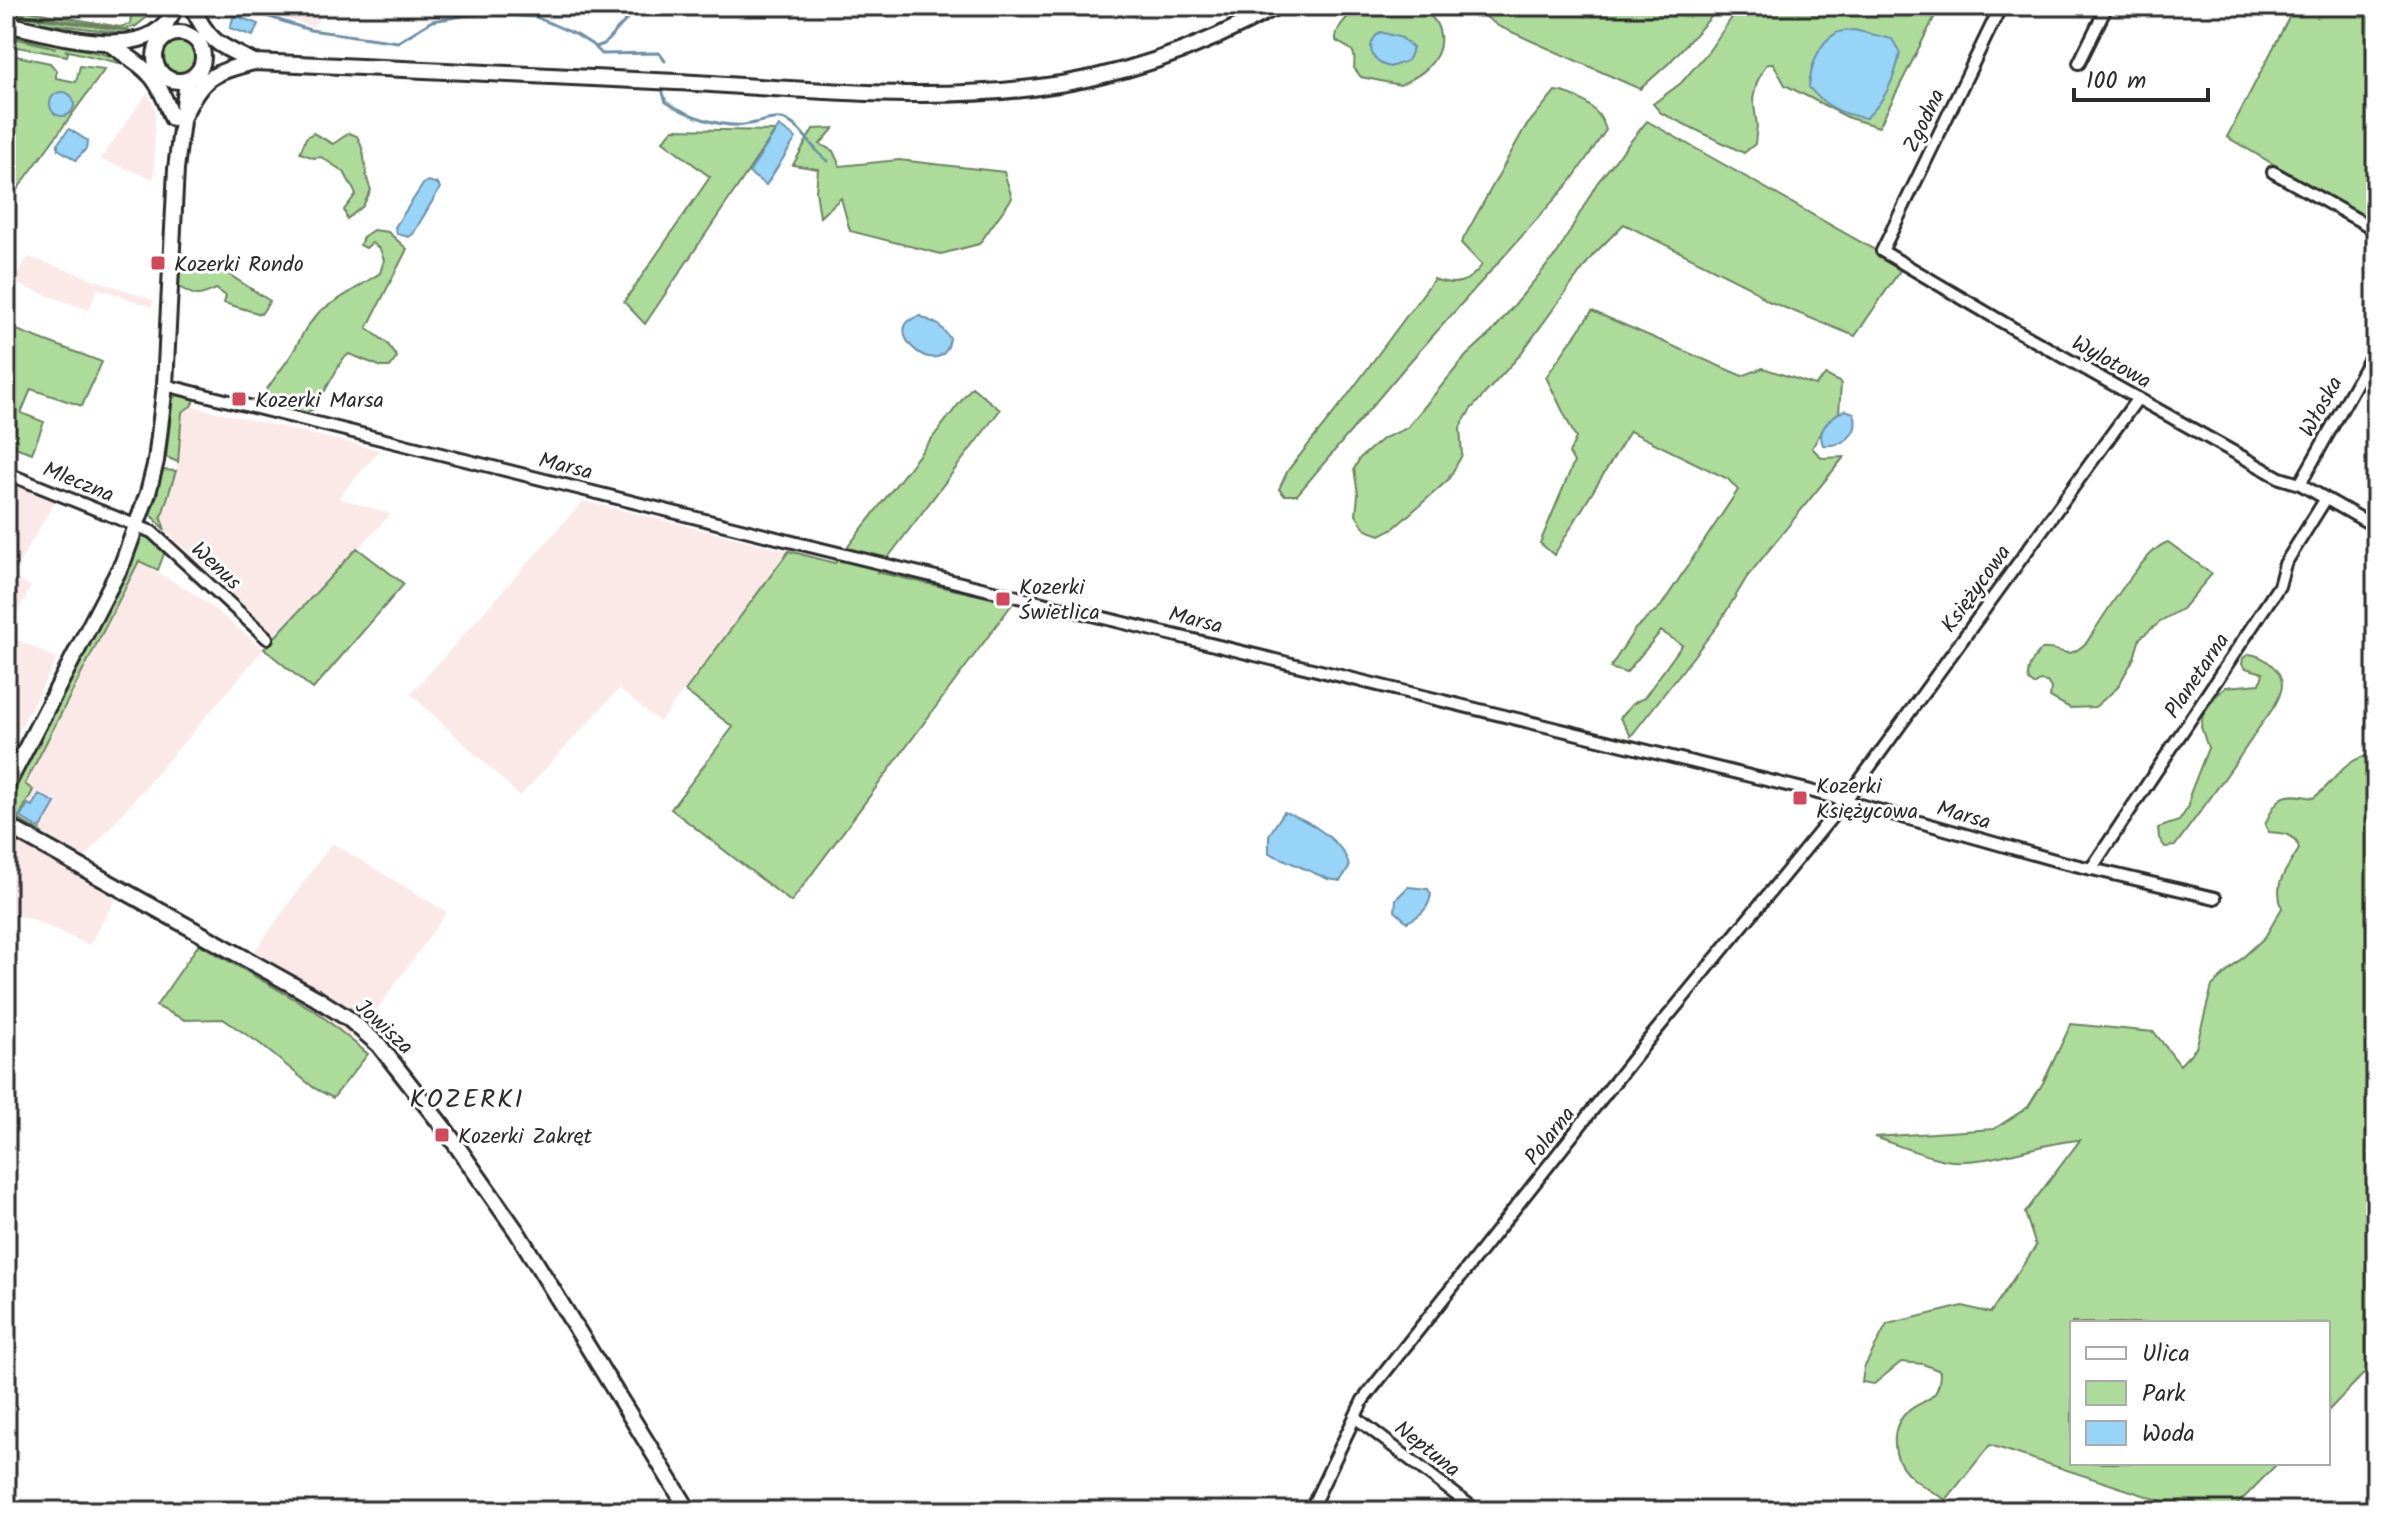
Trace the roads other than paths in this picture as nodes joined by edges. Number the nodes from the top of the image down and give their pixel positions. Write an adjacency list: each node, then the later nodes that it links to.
1 (176, 6): 7 (main road); 9 (main road)
2 (189, 6): 8 (main road); 10 (main road)
3 (1277, 6): 10 (main road)
4 (2001, 6): 19 (street, Zgodna)
5 (2107, 6): 11 (street)
6 (6, 24): 9 (main road)
7 (166, 38): 8 (main road); 9 (main road); 12 (main road)
8 (194, 39): 10 (main road); 13 (main road)
9 (119, 46): 12 (main road); 16 (main road)
10 (248, 61): 13 (main road); 16 (main road)
11 (2079, 63)
12 (156, 64): 14 (main road)
13 (200, 70): 15 (main road)
14 (171, 80): 15 (main road); 16 (main road)
15 (187, 81): 16 (main road)
16 (177, 118): 21 (main road)
17 (2273, 172): 18 (street)
18 (2376, 230)
19 (1882, 251): 22 (street, Wylotowa)
20 (2376, 348): 24 (street, Włoska)
21 (165, 385): 26 (main road); 30 (street, Marsa)
22 (2138, 398): 24 (street, Wylotowa); 30 (street, Księżycowa)
23 (6, 473): 26 (street, Mleczna)
24 (2300, 484): 25 (street, Wylotowa)
25 (2325, 500): 27 (street, Wylotowa); 32 (street, Planetarna)
26 (138, 525): 28 (street, Wenus); 29 (main road)
27 (2376, 527)
28 (267, 638)
29 (6, 787)
30 (1845, 801): 32 (street, Marsa); 34 (street, Polarna)
31 (6, 825): 35 (main road, Jowisza)
32 (2091, 869): 33 (street, Marsa)
33 (2215, 898)
34 (1355, 1417): 36 (street, Polarna); 37 (street, Neptuna)
35 (689, 1511)
36 (1310, 1511)
37 (1477, 1511)

